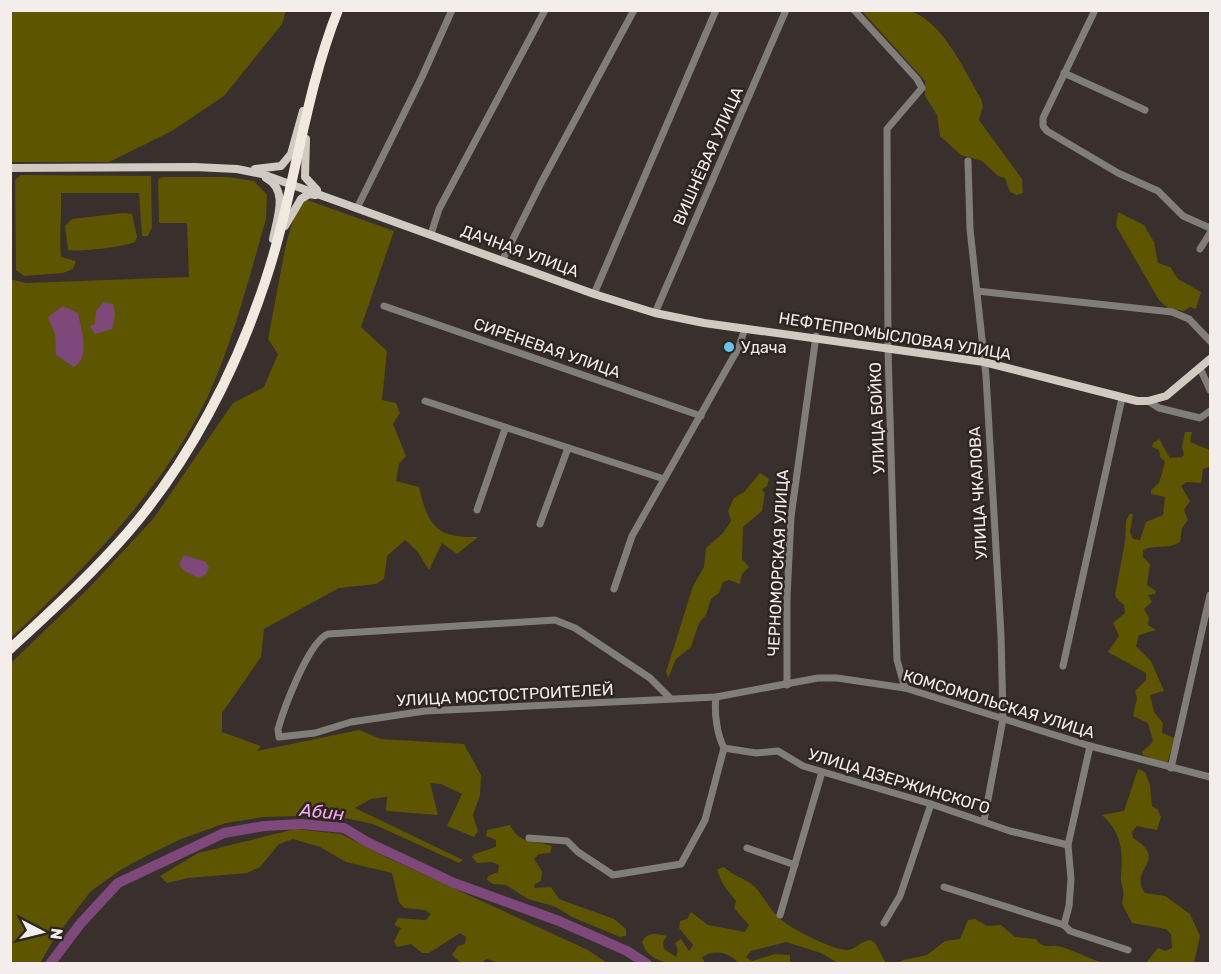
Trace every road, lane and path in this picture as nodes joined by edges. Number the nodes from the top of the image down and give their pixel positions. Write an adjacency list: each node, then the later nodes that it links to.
1 (338, 10): 9 (highway)
2 (452, 10): 17 (street)
3 (546, 10): 20 (street)
4 (634, 10): 22 (street)
5 (716, 10): 25 (street)
6 (786, 10): 27 (street, ВИШНЁВАЯ УЛИЦА)
7 (854, 10): 31 (street, УЛИЦА БОЙКО)
8 (1095, 10): 10 (street)
9 (327, 38): 14 (main road); 15 (highway); 16 (main road)
10 (1064, 73): 11 (street); 18 (street)
11 (1144, 110)
12 (968, 161): 24 (street, УЛИЦА ЧКАЛОВА)
13 (10, 168): 14 (main road)
14 (237, 169): 15 (main road, ДАЧНАЯ УЛИЦА); 23 (main road)
15 (291, 183): 16 (main road, ДАЧНАЯ УЛИЦА); 23 (highway)
16 (330, 198): 17 (main road, ДАЧНАЯ УЛИЦА); 23 (main road)
17 (357, 208): 20 (main road, ДАЧНАЯ УЛИЦА)
18 (1210, 228)
19 (1210, 233): 21 (street)
20 (430, 234): 22 (main road, ДАЧНАЯ УЛИЦА)
21 (1200, 249)
22 (502, 261): 25 (main road, ДАЧНАЯ УЛИЦА)
23 (266, 281): 48 (highway)
24 (977, 291): 30 (street); 33 (street, УЛИЦА ЧКАЛОВА)
25 (594, 294): 27 (main road, ДАЧНАЯ УЛИЦА)
26 (384, 306): 40 (street, СИРЕНЕВАЯ УЛИЦА)
27 (655, 313): 28 (main road, ДАЧНАЯ УЛИЦА)
28 (745, 328): 29 (main road, НЕФТЕПРОМЫСЛОВАЯ УЛИЦА); 40 (street)
29 (816, 336): 31 (main road, НЕФТЕПРОМЫСЛОВАЯ УЛИЦА); 50 (street, ЧЕРНОМОРСКАЯ УЛИЦА)
30 (1210, 341)
31 (888, 349): 33 (main road, НЕФТЕПРОМЫСЛОВАЯ УЛИЦА); 51 (street, УЛИЦА БОЙКО)
32 (1210, 359): 34 (main road)
33 (984, 362): 36 (main road, НЕФТЕПРОМЫСЛОВАЯ УЛИЦА); 54 (street, УЛИЦА ЧКАЛОВА)
34 (1200, 368): 35 (street); 38 (main road)
35 (1210, 390)
36 (1122, 398): 38 (main road, НЕФТЕПРОМЫСЛОВАЯ УЛИЦА); 49 (street)
37 (425, 401): 41 (street)
38 (1149, 401): 39 (street, НЕФТЕПРОМЫСЛОВАЯ УЛИЦА)
39 (1210, 411)
40 (701, 416): 43 (street)
41 (506, 429): 42 (street); 44 (street)
42 (568, 448): 43 (street); 45 (street)
43 (664, 479): 46 (street)
44 (477, 510)
45 (540, 524)
46 (615, 589)
47 (1210, 595): 57 (street)
48 (10, 649)
49 (1063, 666)
50 (787, 685): 51 (street, КОМСОМОЛЬСКАЯ УЛИЦА); 52 (street, КОМСОМОЛЬСКАЯ УЛИЦА)
51 (905, 688): 54 (street, КОМСОМОЛЬСКАЯ УЛИЦА)
52 (716, 697): 53 (street, КОМСОМОЛЬСКАЯ УЛИЦА); 56 (street)
53 (670, 699): 53 (street, УЛИЦА МОСТОСТРОИТЕЛЕЙ)
54 (1003, 719): 55 (street, КОМСОМОЛЬСКАЯ УЛИЦА); 61 (street, УЛИЦА ЧКАЛОВА)
55 (1090, 746): 57 (street, КОМСОМОЛЬСКАЯ УЛИЦА); 63 (street)
56 (724, 748): 58 (street, УЛИЦА ДЗЕРЖИНСКОГО); 62 (street)
57 (1171, 768): 59 (street, КОМСОМОЛЬСКАЯ УЛИЦА)
58 (822, 772): 60 (street, УЛИЦА ДЗЕРЖИНСКОГО); 65 (street)
59 (1210, 777)
60 (931, 804): 61 (street, УЛИЦА ДЗЕРЖИНСКОГО); 68 (street)
61 (984, 821): 63 (street, УЛИЦА ДЗЕРЖИНСКОГО)
62 (529, 838)
63 (1068, 845): 69 (street)
64 (747, 848): 65 (street)
65 (795, 865): 67 (street)
66 (944, 887): 69 (street)
67 (780, 915)
68 (884, 923)
69 (1064, 925): 70 (street)
70 (1128, 950)

